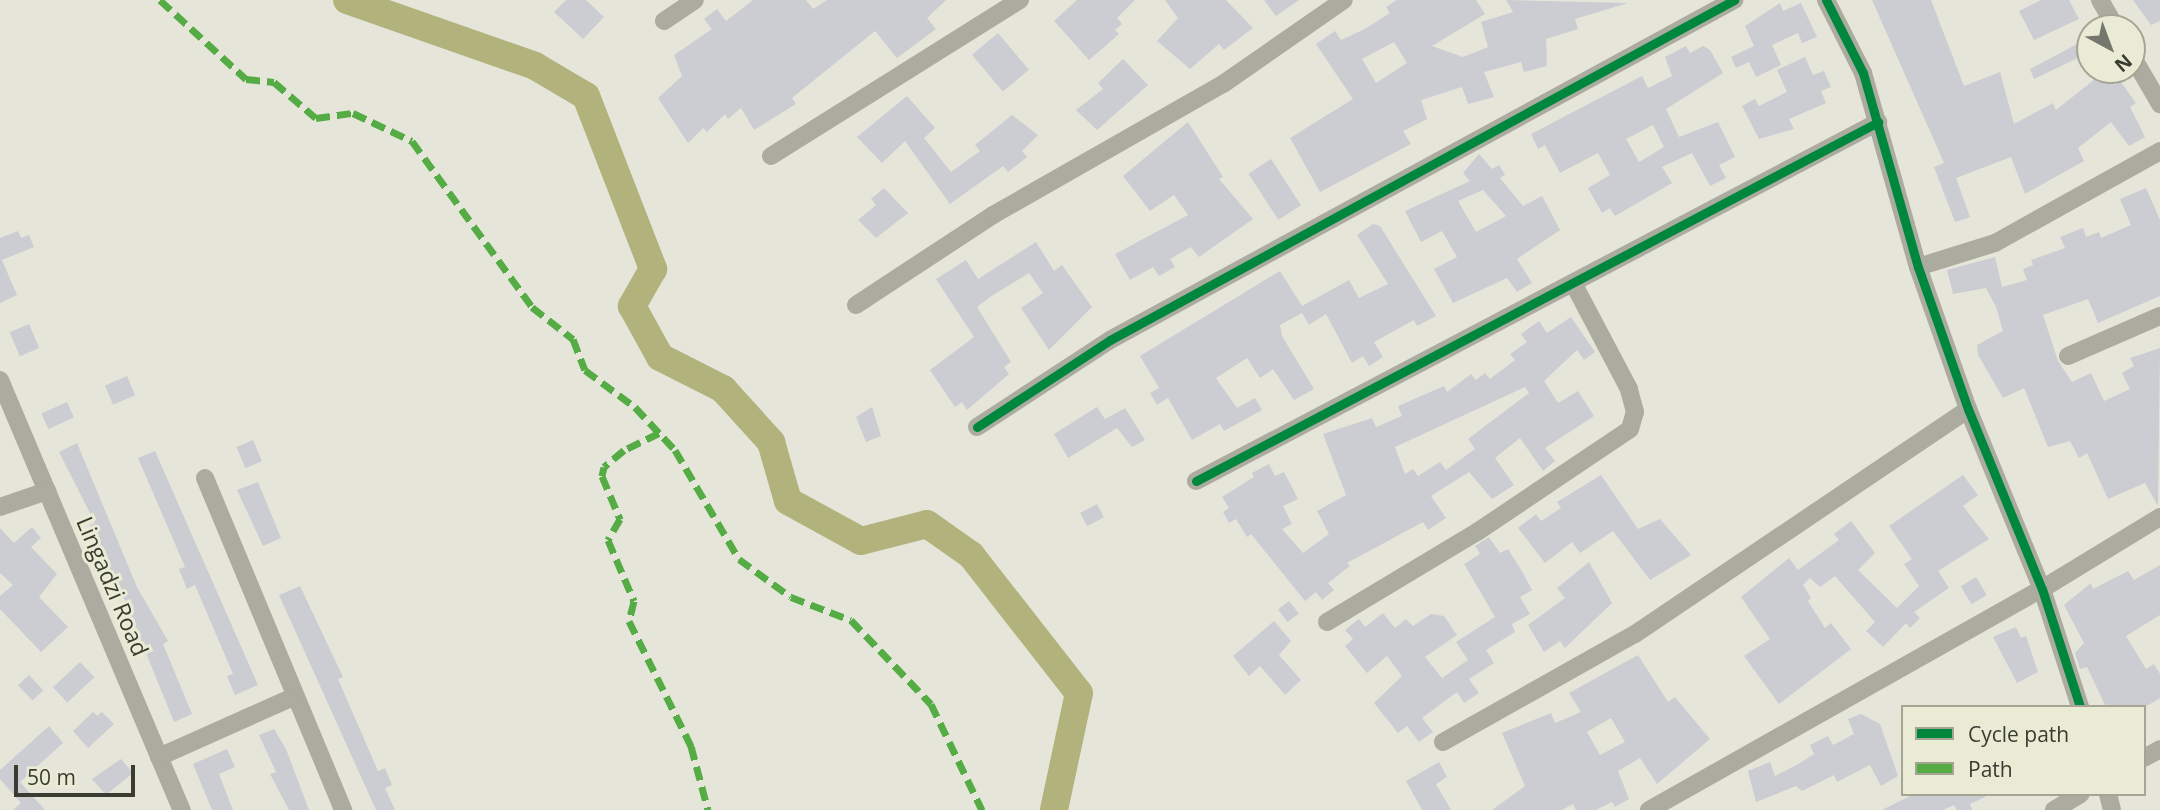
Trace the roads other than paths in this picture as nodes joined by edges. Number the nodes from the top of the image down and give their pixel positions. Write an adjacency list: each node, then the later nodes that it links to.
1 (695, 0): 6 (street)
2 (1020, 0): 11 (street)
3 (1345, 0): 14 (street)
4 (1734, 0): 19 (street)
5 (1826, 0): 9 (street)
6 (664, 22)
7 (2146, 80): 8 (street)
8 (2160, 104)
9 (1878, 122): 12 (street); 13 (street)
10 (2160, 151): 12 (street)
11 (771, 156)
12 (1918, 267): 18 (street)
13 (1573, 284): 21 (street); 26 (street)
14 (856, 305)
15 (2160, 316): 16 (street)
16 (2068, 356)
17 (0, 380): 22 (street, Lingadzi Road)
18 (1968, 409): 25 (street); 29 (street)
19 (977, 427)
20 (205, 478): 27 (street)
21 (1196, 481)
22 (47, 491): 23 (street); 30 (street, Lingadzi Road)
23 (0, 508)
24 (2160, 517): 25 (street)
25 (2042, 589): 28 (street); 34 (street)
26 (1327, 622)
27 (293, 697): 30 (street); 33 (street)
28 (2079, 705)
29 (1443, 742)
30 (159, 757): 32 (street, Lingadzi Road)
31 (2078, 796): 35 (street)
32 (181, 810)
33 (343, 810)
34 (1649, 810)
35 (2054, 810)

